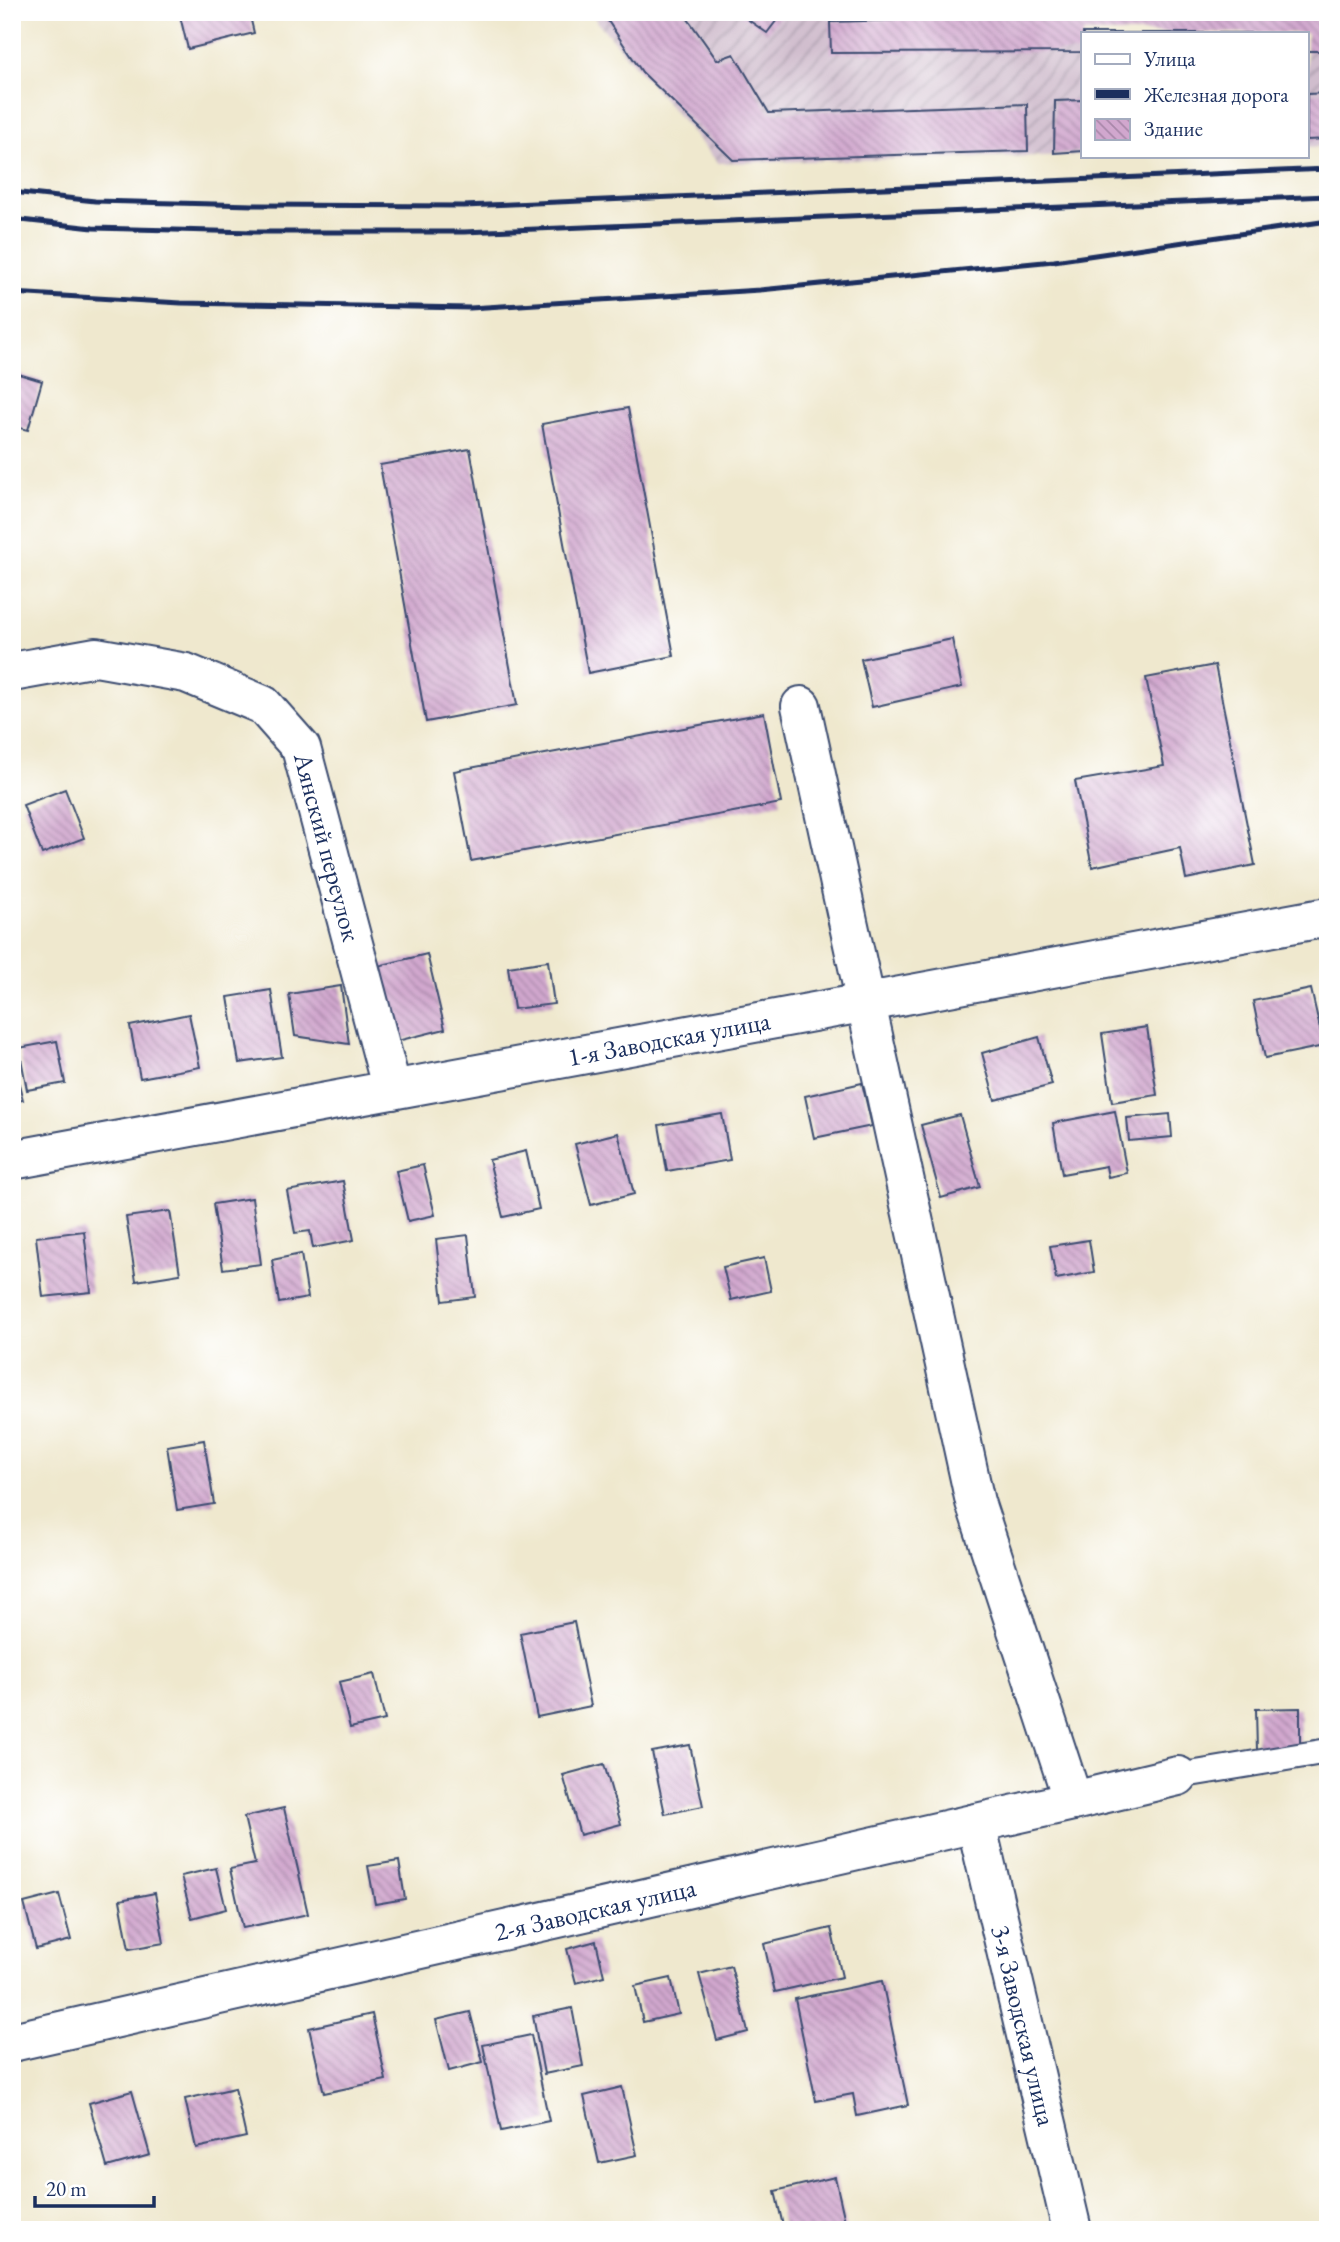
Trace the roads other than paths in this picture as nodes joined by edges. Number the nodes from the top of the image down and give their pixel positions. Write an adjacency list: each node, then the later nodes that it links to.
1 (12, 672): 5 (street, Аянский переулок)
2 (801, 706): 4 (street)
3 (1328, 917): 4 (street, 1-я Заводская улица)
4 (867, 1002): 5 (street, 1-я Заводская улица); 9 (street)
5 (392, 1090): 6 (street, 1-я Заводская улица)
6 (12, 1160)
7 (1328, 1751): 8 (lane)
8 (1178, 1776): 9 (street, 2-я Заводская улица)
9 (1073, 1801): 10 (street, 2-я Заводская улица)
10 (976, 1823): 11 (street, 2-я Заводская улица); 12 (street, 3-я Заводская улица)
11 (12, 2042)
12 (1072, 2230)

